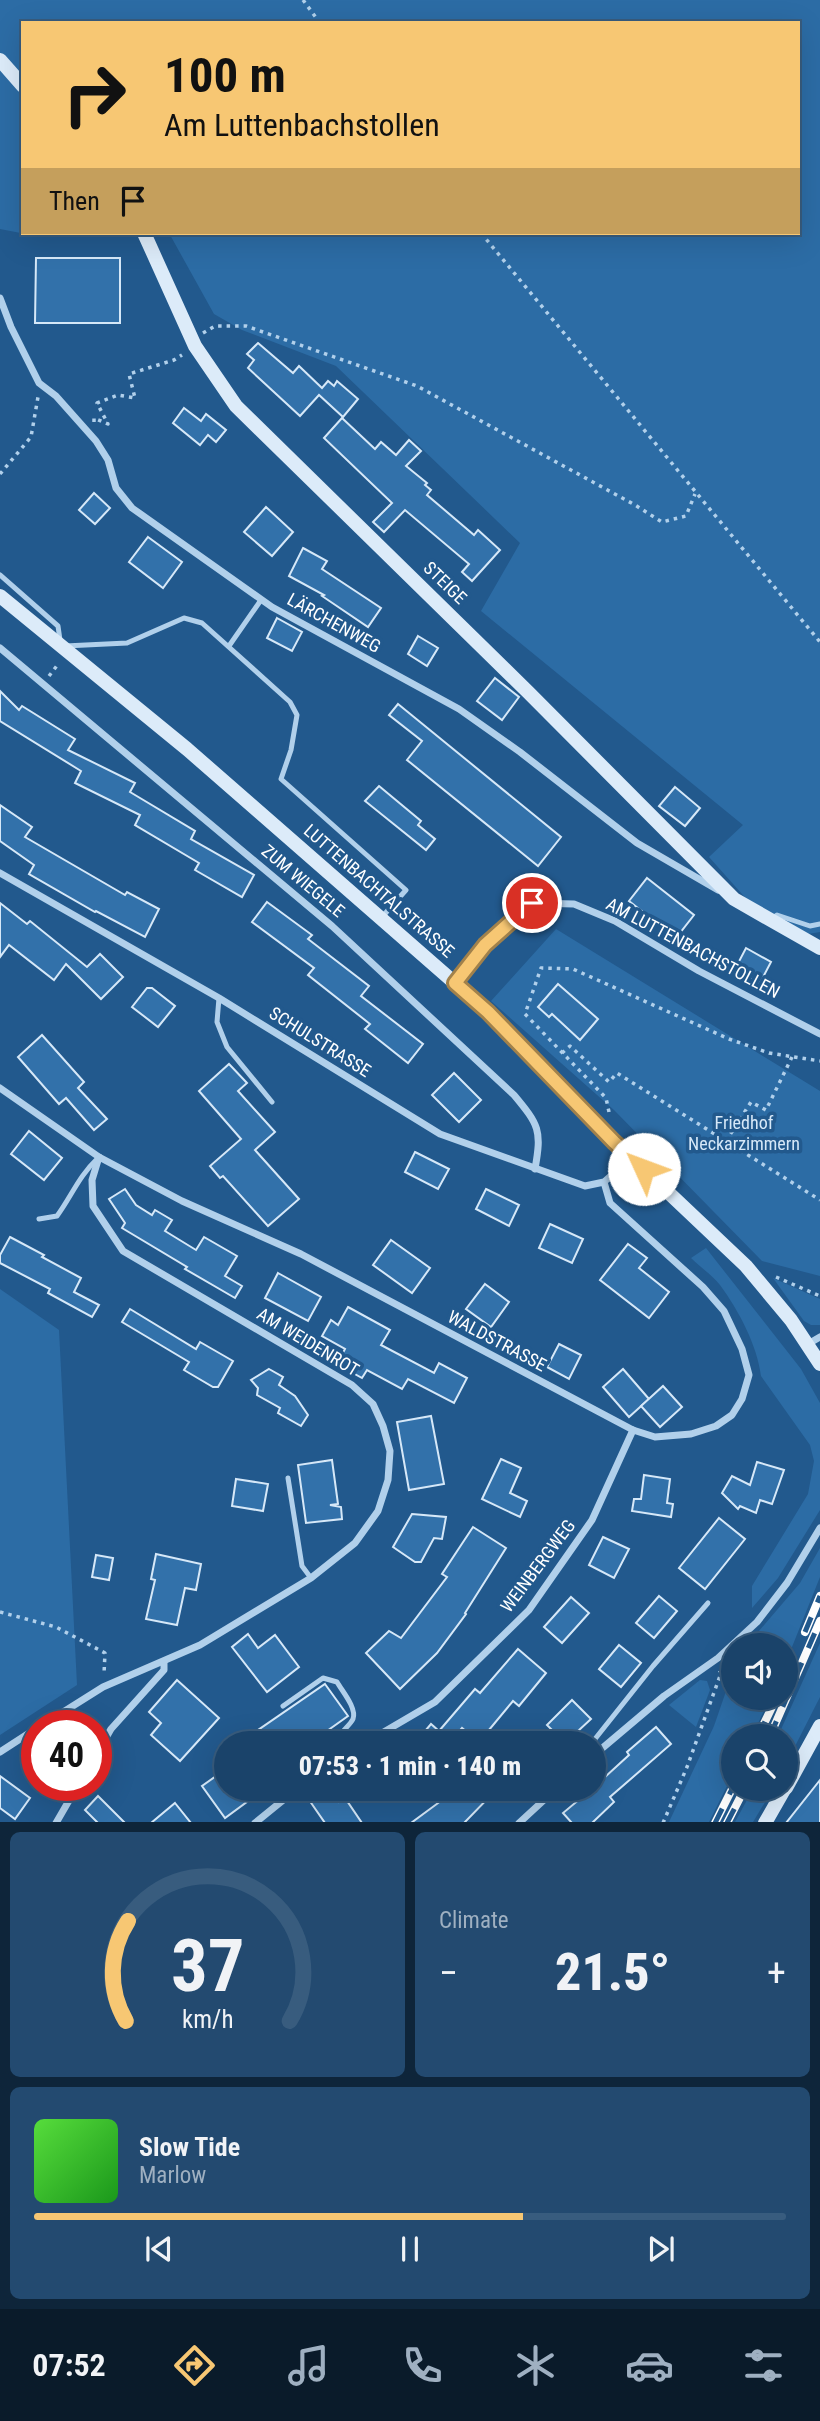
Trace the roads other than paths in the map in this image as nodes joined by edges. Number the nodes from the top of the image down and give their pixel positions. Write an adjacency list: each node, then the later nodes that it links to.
1 (0, 60): 2 (street)
2 (21, 84)
3 (145, 235): 12 (street, STEIGE)
4 (0, 298): 7 (street, LÄRCHENWEG)
5 (0, 575): 10 (lane)
6 (0, 596): 10 (street, LUTTENBACHTALSTRASSE)
7 (261, 600): 8 (lane); 12 (street, LÄRCHENWEG)
8 (229, 646): 10 (lane); 13 (lane)
9 (0, 648): 24 (street, ZUM WIEGELE)
10 (65, 649): 13 (street, LUTTENBACHTALSTRASSE)
11 (0, 873): 18 (street, SCHULSTRASSE)
12 (734, 899): 14 (street, STEIGE)
13 (381, 918): 17 (street, LUTTENBACHTALSTRASSE)
14 (770, 921): 15 (lane, STEIGE); 16 (street, STEIGE)
15 (820, 924)
16 (820, 948)
17 (455, 983): 19 (street, AM LUTTENBACHSTOLLEN); 23 (street, LUTTENBACHTALSTRASSE)
18 (219, 998): 21 (lane); 24 (street, SCHULSTRASSE)
19 (820, 1034)
20 (0, 1088): 22 (street, WALDSTRASSE)
21 (272, 1102)
22 (99, 1157): 26 (lane); 29 (street, WALDSTRASSE); 32 (street, AM WEIDENROT)
23 (632, 1157): 25 (street); 27 (street, LUTTENBACHTALSTRASSE)
24 (535, 1169): 25 (street, SCHULSTRASSE)
25 (604, 1182): 29 (street, WALDSTRASSE)
26 (39, 1219)
27 (814, 1341): 28 (street, LUTTENBACHTALSTRASSE)
28 (820, 1364)
29 (633, 1430): 40 (street, WEINBERGWEG)
30 (288, 1478): 32 (lane)
31 (820, 1528): 43 (street)
32 (312, 1578): 34 (street, AM WEIDENROT)
33 (708, 1603): 41 (lane)
34 (164, 1662): 36 (street, AM WEIDENROT); 38 (street)
35 (283, 1706): 39 (lane)
36 (66, 1710)
37 (820, 1726): 45 (street)
38 (112, 1728)
39 (341, 1731)
40 (385, 1731)
41 (601, 1731)
42 (21, 1739): 44 (street, AM WEIDENROT)
43 (606, 1745)
44 (0, 1752)
45 (798, 1766)
46 (68, 1801): 50 (street)
47 (281, 1801): 51 (street)
48 (542, 1801): 52 (street)
49 (778, 1801): 53 (street)
50 (56, 1822)
51 (254, 1822)
52 (519, 1822)
53 (765, 1822)

